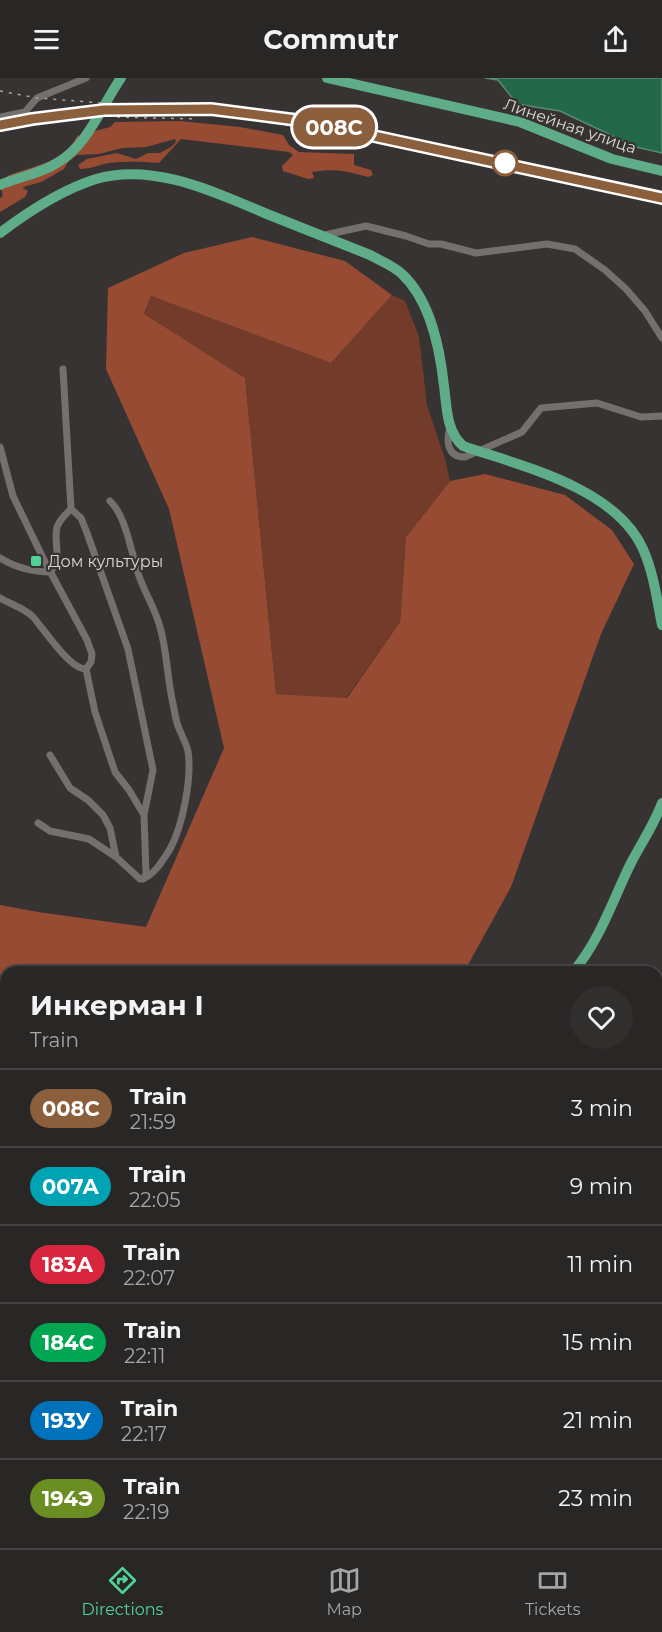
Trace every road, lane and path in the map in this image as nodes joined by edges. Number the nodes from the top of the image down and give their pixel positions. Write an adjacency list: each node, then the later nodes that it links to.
1 (86, 78): 5 (street)
2 (121, 78): 7 (main road)
3 (327, 78): 4 (main road, Линейная улица)
4 (351, 81): 6 (main road, Линейная улица)
5 (0, 117)
6 (662, 171)
7 (0, 185)
8 (0, 233): 9 (main road)
9 (323, 236): 10 (street); 14 (main road)
10 (662, 338)
11 (63, 369): 16 (street)
12 (662, 416): 14 (street)
13 (0, 447): 18 (street)
14 (482, 453): 20 (main road)
15 (110, 501): 27 (street)
16 (71, 509): 18 (street); 24 (street)
17 (0, 558): 18 (street)
18 (51, 572): 21 (street)
19 (0, 598): 21 (street)
20 (662, 626)
21 (86, 669): 24 (street)
22 (50, 755): 26 (street)
23 (662, 803): 28 (main road)
24 (144, 815): 27 (street)
25 (38, 823): 26 (street)
26 (116, 857): 27 (street)
27 (145, 876)
28 (578, 966)

